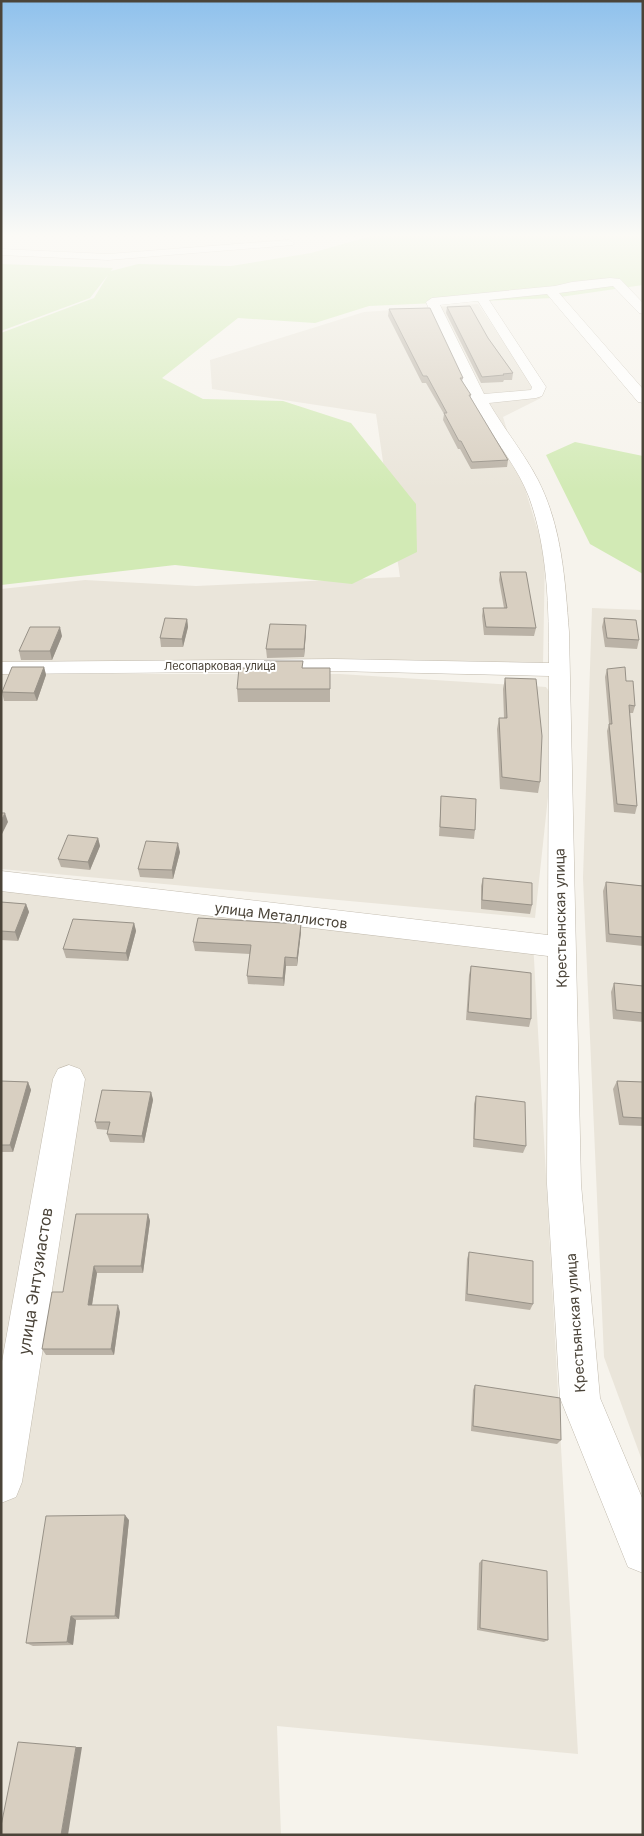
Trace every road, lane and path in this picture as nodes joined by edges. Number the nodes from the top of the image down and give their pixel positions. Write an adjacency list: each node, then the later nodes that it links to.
1 (439, 319): 4 (street, Крестьянская улица)
2 (495, 319): 4 (street)
3 (575, 319): 5 (street)
4 (479, 399): 7 (street, Крестьянская улица)
5 (643, 399)
6 (1, 668): 7 (street, Лесопарковая улица)
7 (558, 670): 9 (street, Крестьянская улица)
8 (1, 881): 9 (street, улица Металлистов)
9 (560, 947): 12 (street, Крестьянская улица)
10 (69, 1079): 11 (street, улица Энтузиастов)
11 (1, 1482)
12 (643, 1552)

